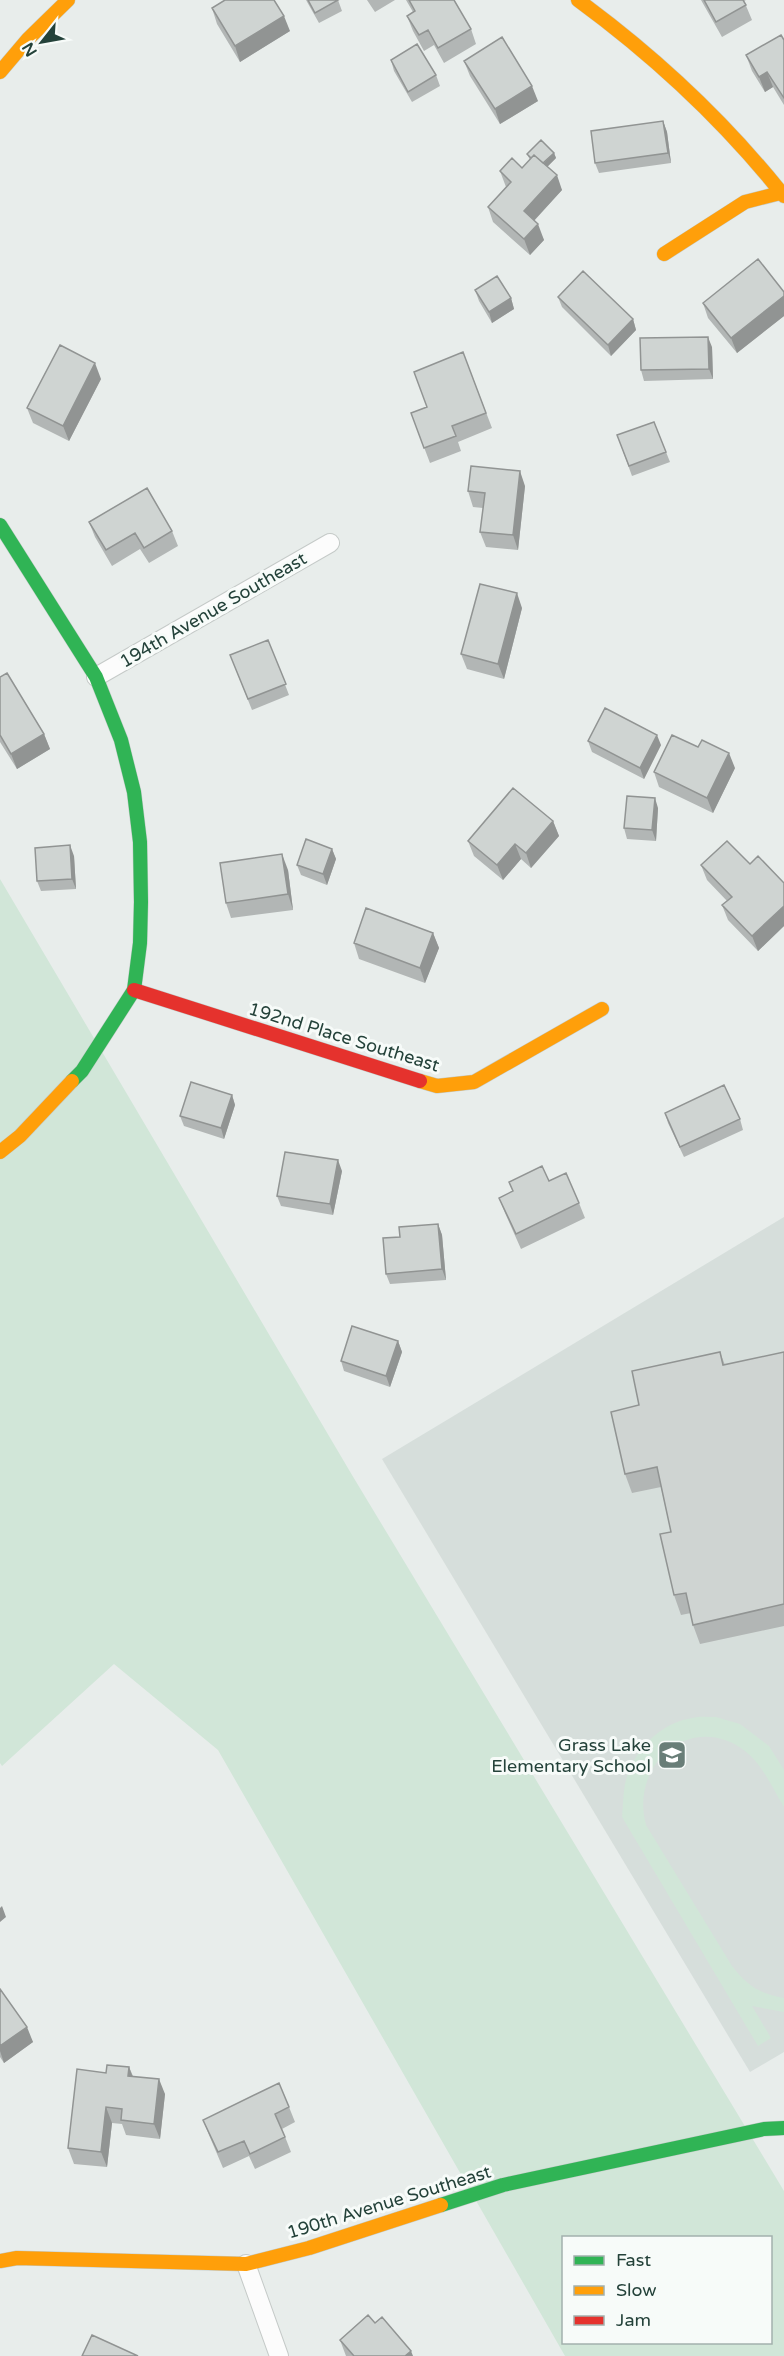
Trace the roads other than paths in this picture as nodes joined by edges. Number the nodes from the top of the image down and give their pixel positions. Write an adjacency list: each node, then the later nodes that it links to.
1 (68, 0): 3 (street)
2 (578, 0): 4 (street)
3 (0, 72)
4 (783, 194): 5 (street)
5 (664, 254)
6 (0, 525): 8 (street)
7 (330, 543): 8 (street, 194th Avenue Southeast)
8 (96, 677): 9 (street)
9 (134, 990): 10 (street, 192nd Place Southeast); 11 (street)
10 (602, 1009)
11 (0, 1152)
12 (784, 2128): 14 (street, 190th Avenue Southeast)
13 (0, 2261): 14 (street, 190th Avenue Southeast)
14 (246, 2264): 15 (street)
15 (279, 2356)

